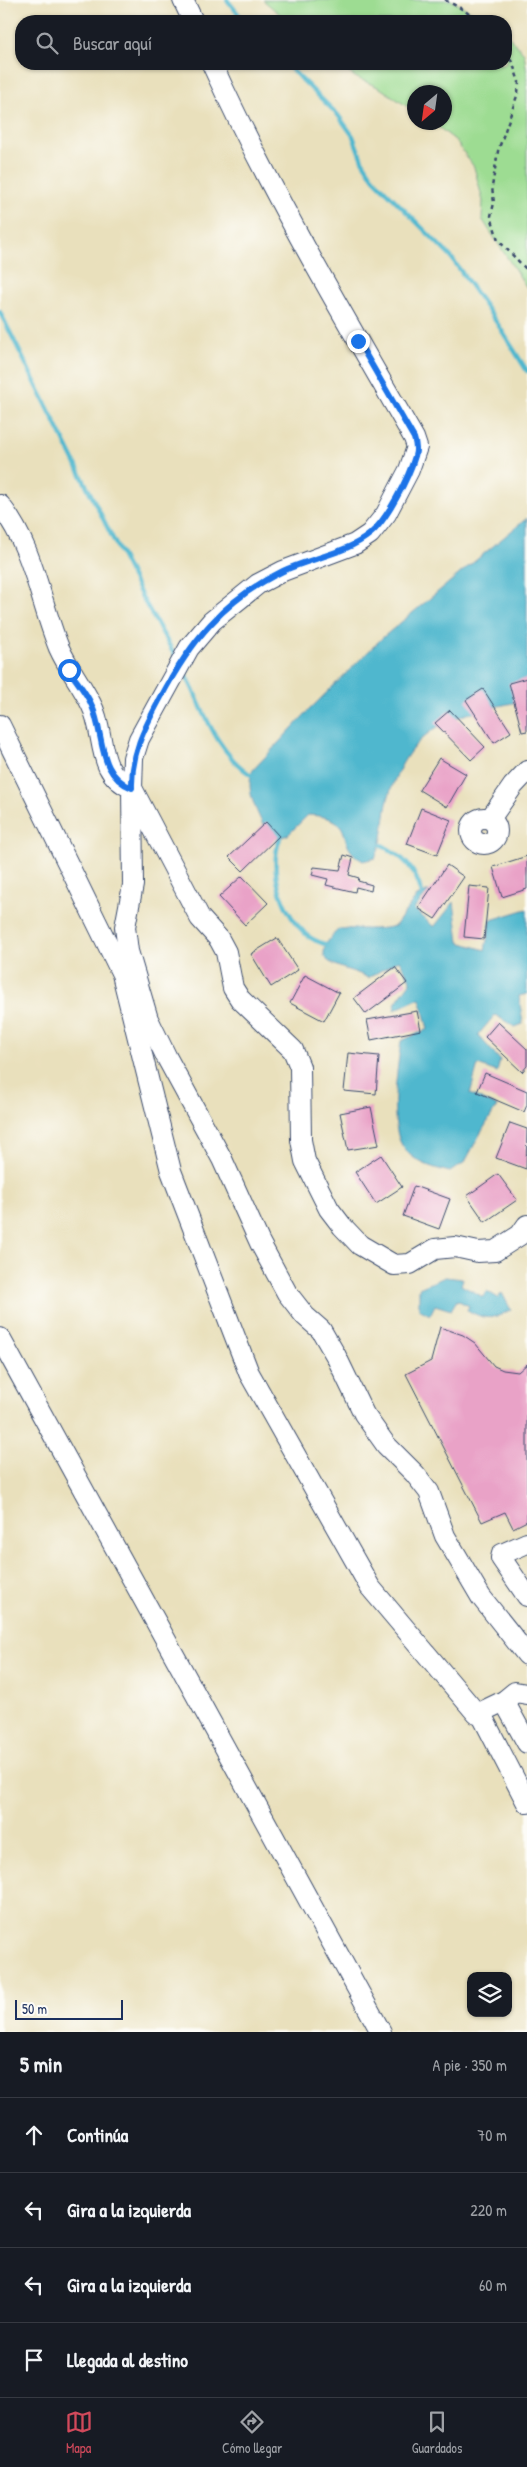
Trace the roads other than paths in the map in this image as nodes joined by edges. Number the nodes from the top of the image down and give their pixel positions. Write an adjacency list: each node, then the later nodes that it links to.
1 (183, 0): 2 (lane)
2 (190, 15)
3 (215, 70): 7 (lane)
4 (0, 505): 7 (lane)
5 (0, 725): 15 (lane)
6 (527, 772): 8 (lane)
7 (132, 788): 9 (lane); 13 (lane)
8 (490, 819)
9 (527, 1225)
10 (0, 1338): 18 (lane)
11 (527, 1543): 12 (lane)
12 (525, 1589)
13 (527, 1655)
14 (518, 1691): 15 (lane); 16 (lane)
15 (481, 1714): 17 (lane)
16 (527, 1743)
17 (527, 1803)
18 (381, 2032)

